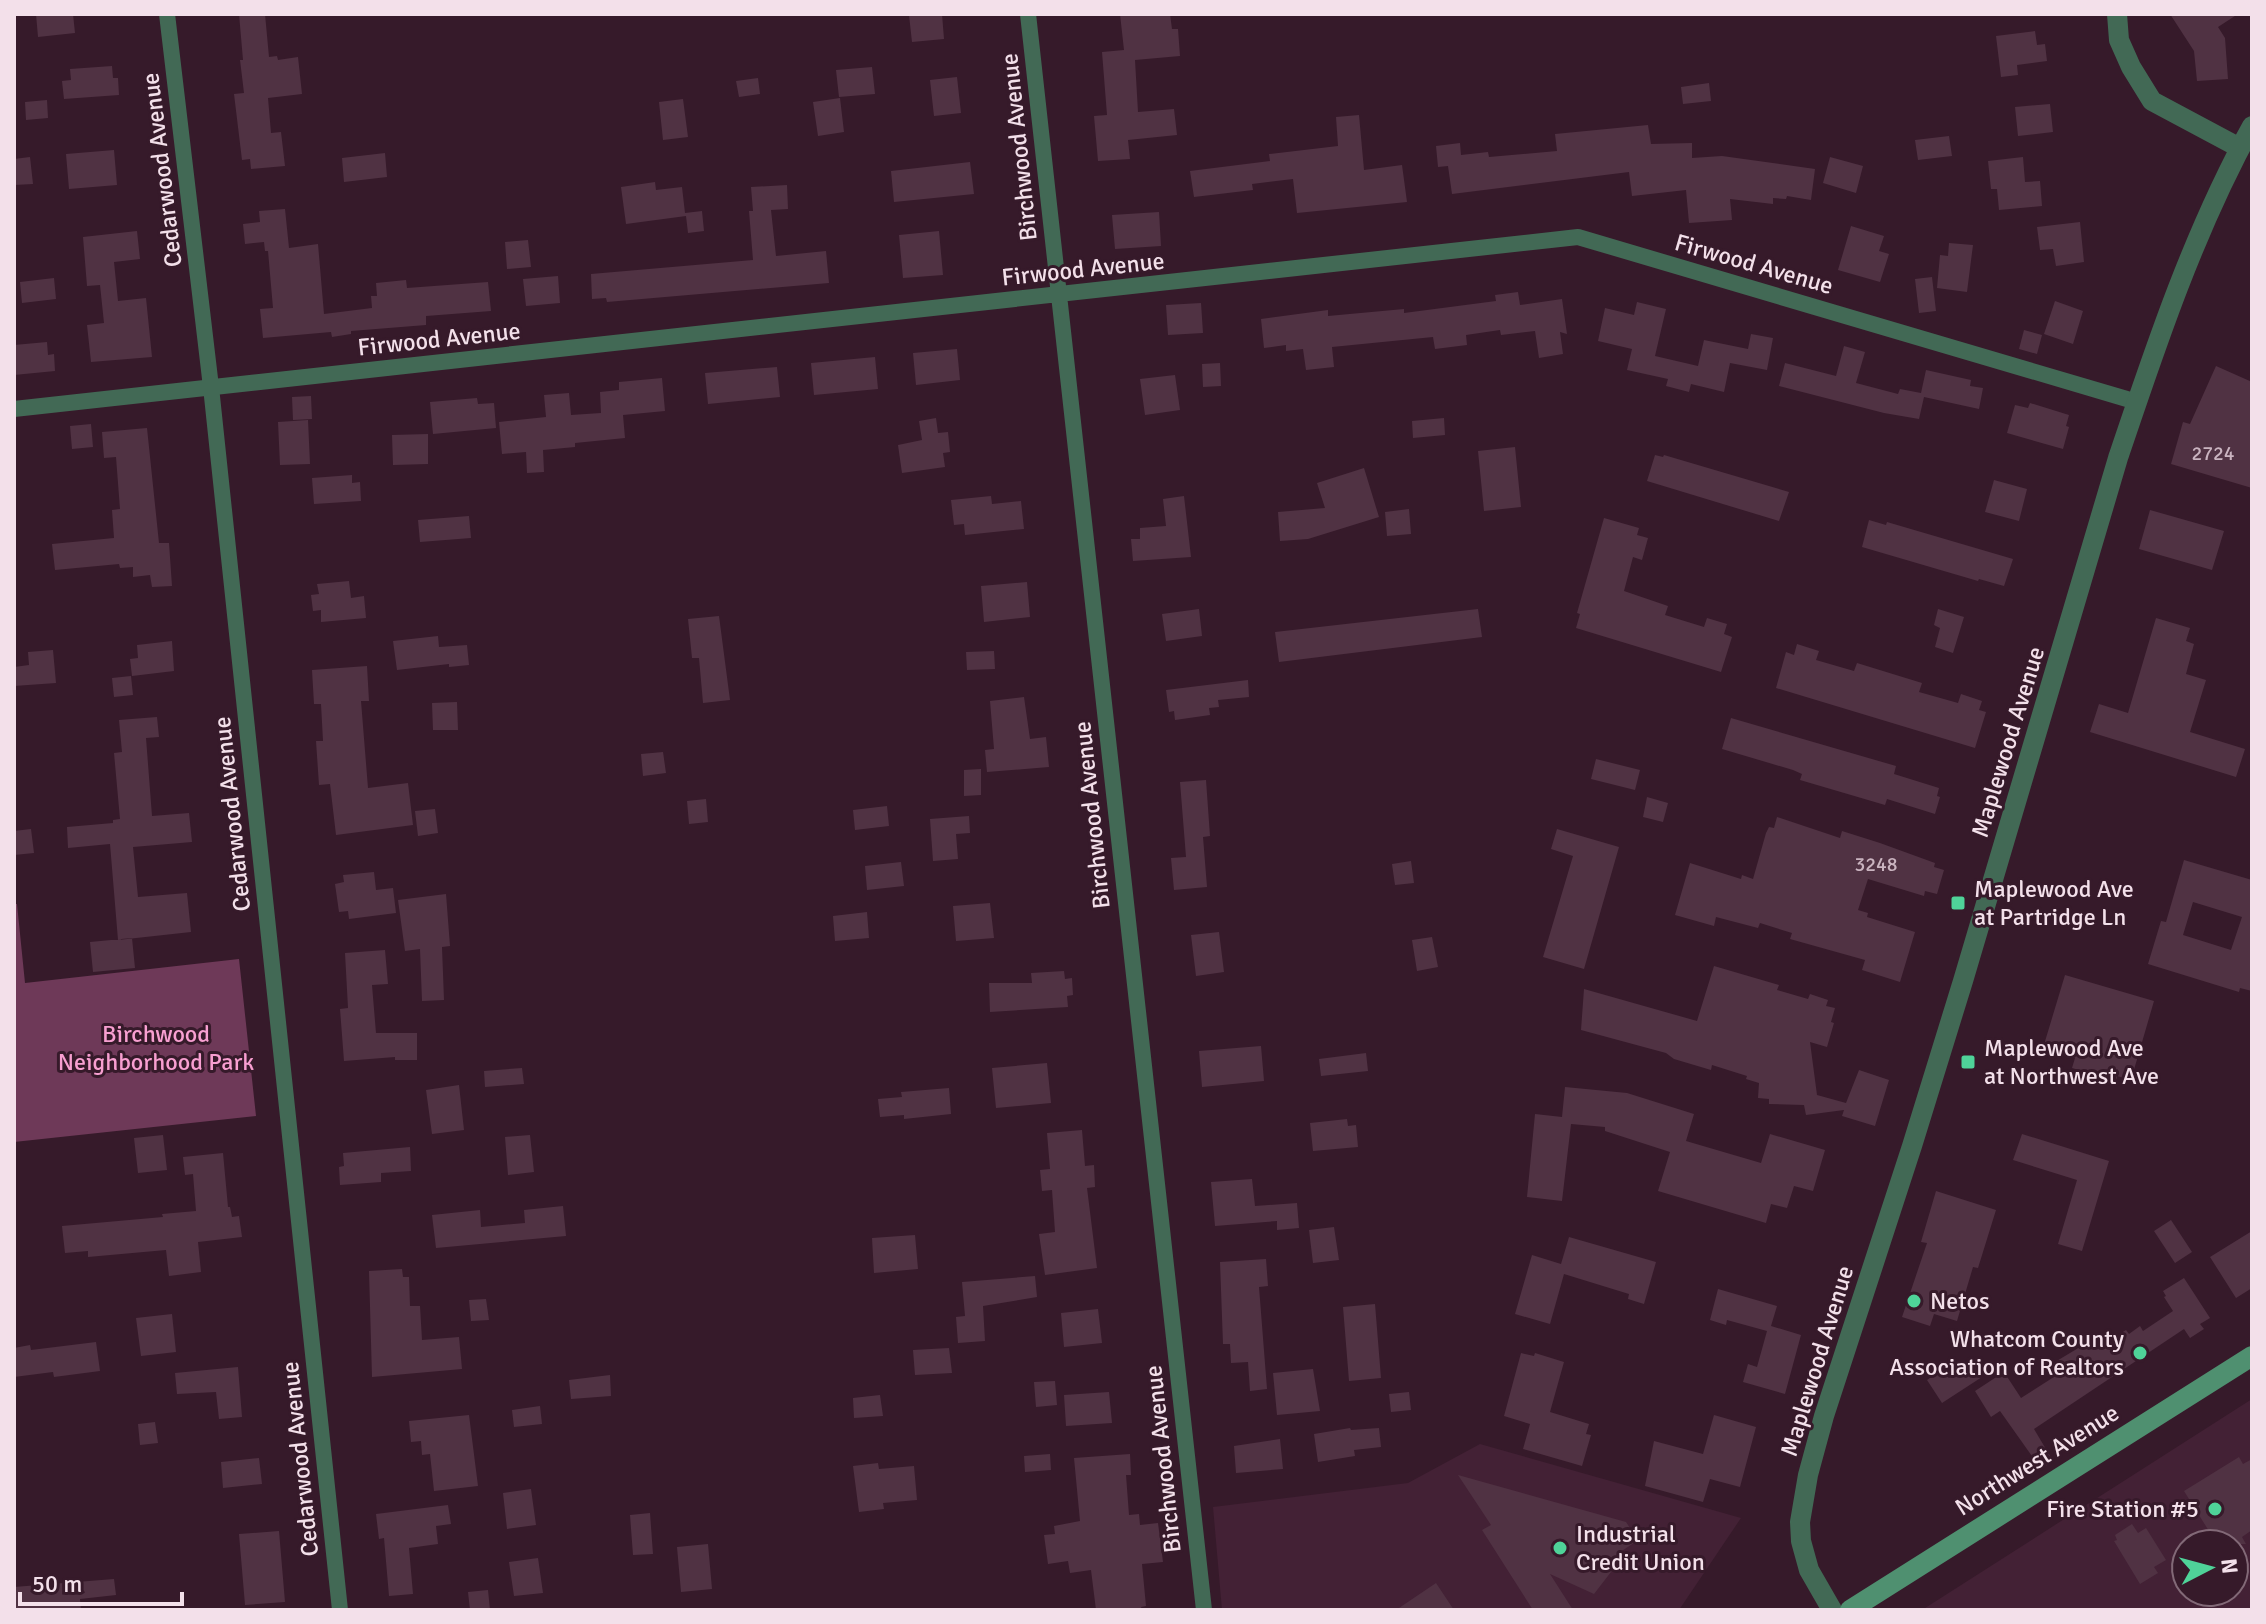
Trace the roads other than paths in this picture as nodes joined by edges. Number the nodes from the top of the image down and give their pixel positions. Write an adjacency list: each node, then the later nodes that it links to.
1 (167, 14): 7 (street, Cedarwood Avenue)
2 (1028, 14): 6 (street, Birchwood Avenue)
3 (2117, 14): 5 (street)
4 (2252, 126): 5 (street, Maplewood Avenue)
5 (2240, 148): 8 (street, Maplewood Avenue)
6 (1059, 296): 7 (street, Firwood Avenue); 8 (street, Firwood Avenue); 12 (street, Birchwood Avenue)
7 (211, 387): 9 (street, Firwood Avenue); 11 (street, Cedarwood Avenue)
8 (2137, 402): 13 (street, Maplewood Avenue)
9 (14, 409)
10 (2252, 1356): 14 (main road, Northwest Avenue)
11 (340, 1610)
12 (1204, 1610)
13 (1832, 1610)
14 (1850, 1610)

